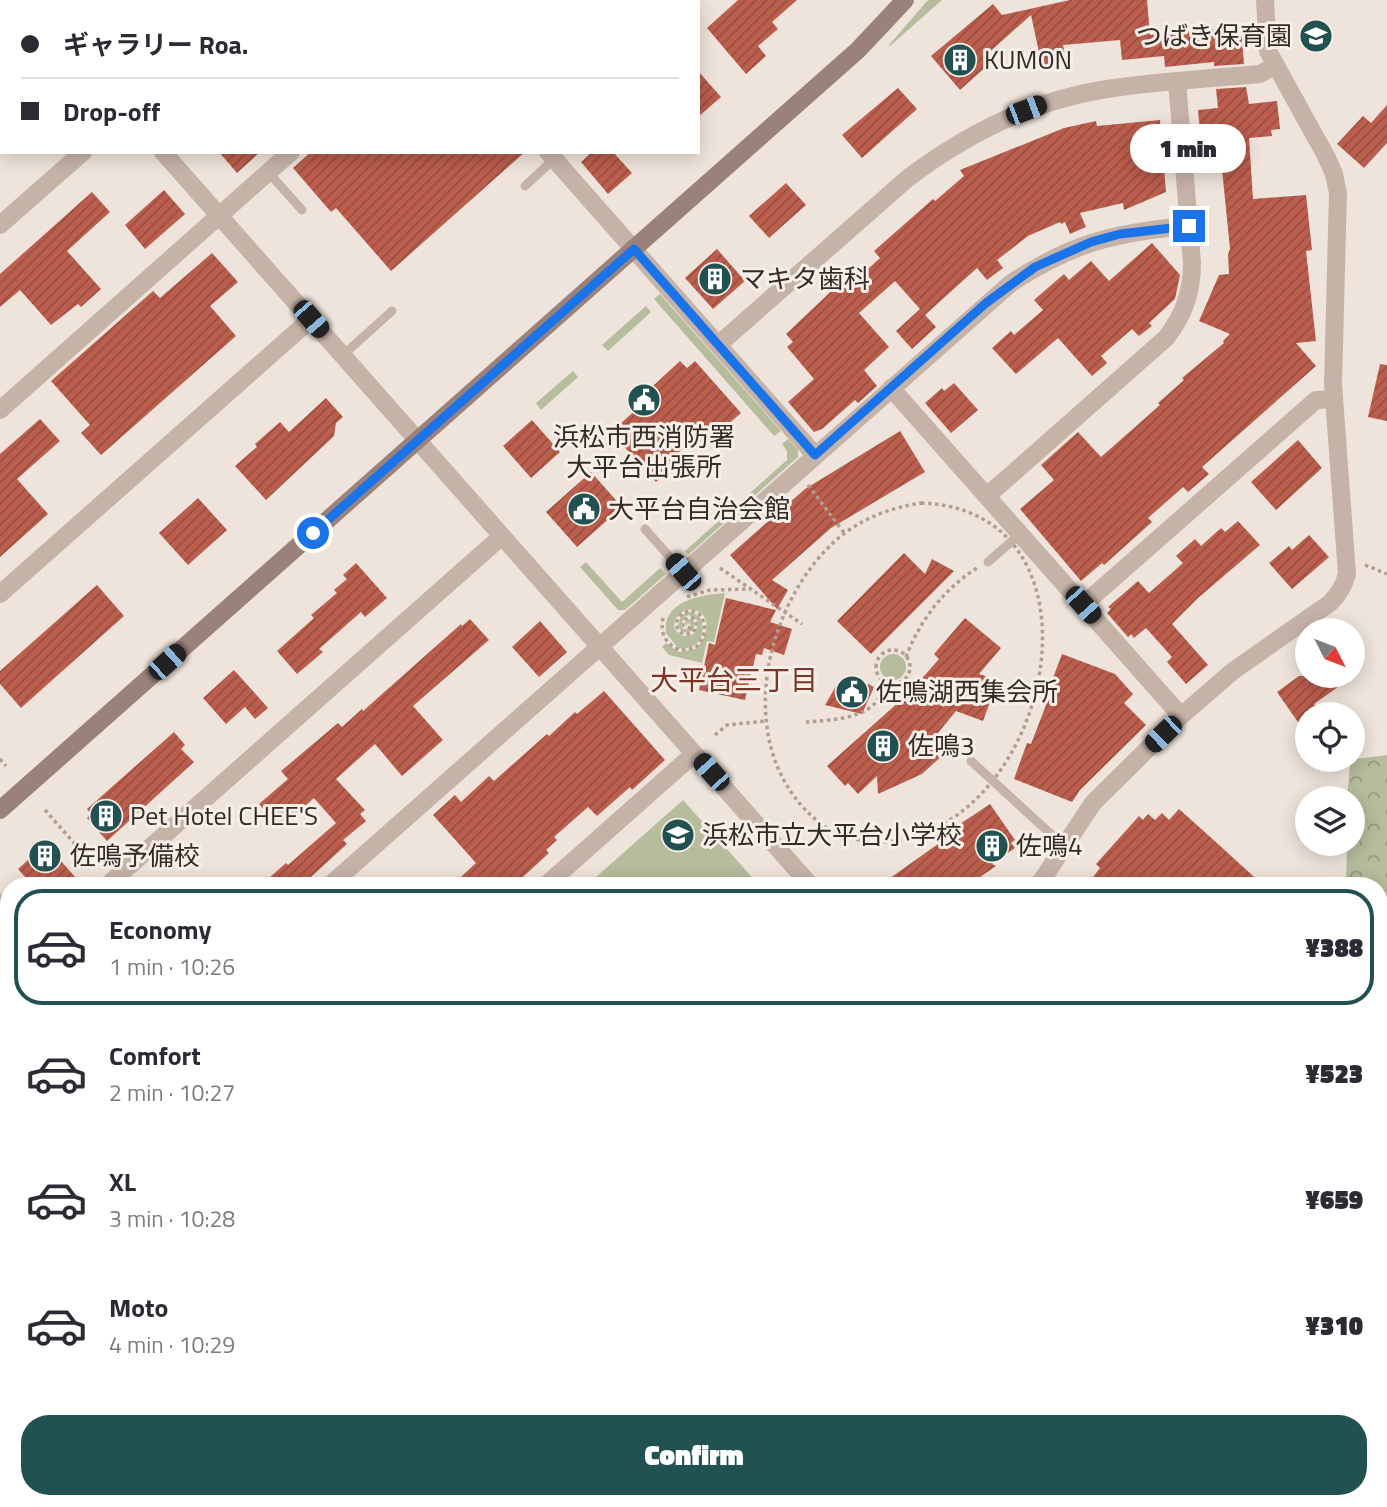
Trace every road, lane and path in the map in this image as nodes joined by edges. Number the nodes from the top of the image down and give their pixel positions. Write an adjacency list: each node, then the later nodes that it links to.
1 (905, 0): 15 (street)
2 (1265, 0): 3 (street)
3 (1276, 65): 4 (street); 21 (street)
4 (1177, 81): 14 (street); 18 (street)
5 (80, 154): 13 (street)
6 (165, 154): 12 (street)
7 (289, 154): 9 (street)
8 (551, 156): 10 (lane); 15 (street)
9 (268, 172): 11 (lane); 12 (street)
10 (525, 186)
11 (302, 210)
12 (219, 216): 17 (street); 22 (street)
13 (0, 225)
14 (1189, 226): 20 (street); 26 (street)
15 (634, 249): 18 (street); 23 (street)
16 (392, 311): 19 (lane)
17 (311, 319): 19 (street); 35 (street)
18 (718, 345): 24 (street)
19 (342, 355): 23 (street)
20 (891, 388): 24 (street); 26 (street)
21 (1333, 399): 37 (street); 45 (street)
22 (0, 410)
23 (418, 440): 29 (street); 54 (street)
24 (815, 455): 25 (street)
25 (796, 471): 28 (path); 31 (street)
26 (987, 496): 30 (street)
27 (645, 529): 33 (lane)
28 (845, 534): 30 (path); 39 (path)
29 (502, 536): 42 (street); 58 (street)
30 (1015, 538): 32 (lane); 37 (street); 53 (path)
31 (704, 553): 33 (street); 34 (path)
32 (988, 562): 43 (path)
33 (683, 572): 42 (street)
34 (750, 589): 36 (path); 39 (path)
35 (0, 594)
36 (686, 597)
37 (1083, 605): 45 (street)
38 (668, 609): 40 (path)
39 (785, 613): 41 (path); 46 (path)
40 (689, 623)
41 (802, 624)
42 (599, 646): 49 (street); 59 (street)
43 (906, 656): 44 (path); 44 (path)
44 (880, 677): 47 (path)
45 (1181, 716): 56 (street)
46 (766, 721): 48 (path); 53 (path)
47 (806, 722)
48 (715, 735)
49 (694, 754): 60 (street); 61 (street)
50 (0, 759): 52 (path)
51 (971, 761): 53 (lane)
52 (6, 766)
53 (993, 781): 56 (lane)
54 (0, 810)
55 (45, 810): 57 (path)
56 (1064, 846): 62 (street)
57 (105, 877)
58 (119, 877)
59 (339, 877)
60 (555, 877)
61 (803, 877)
62 (1044, 877)

